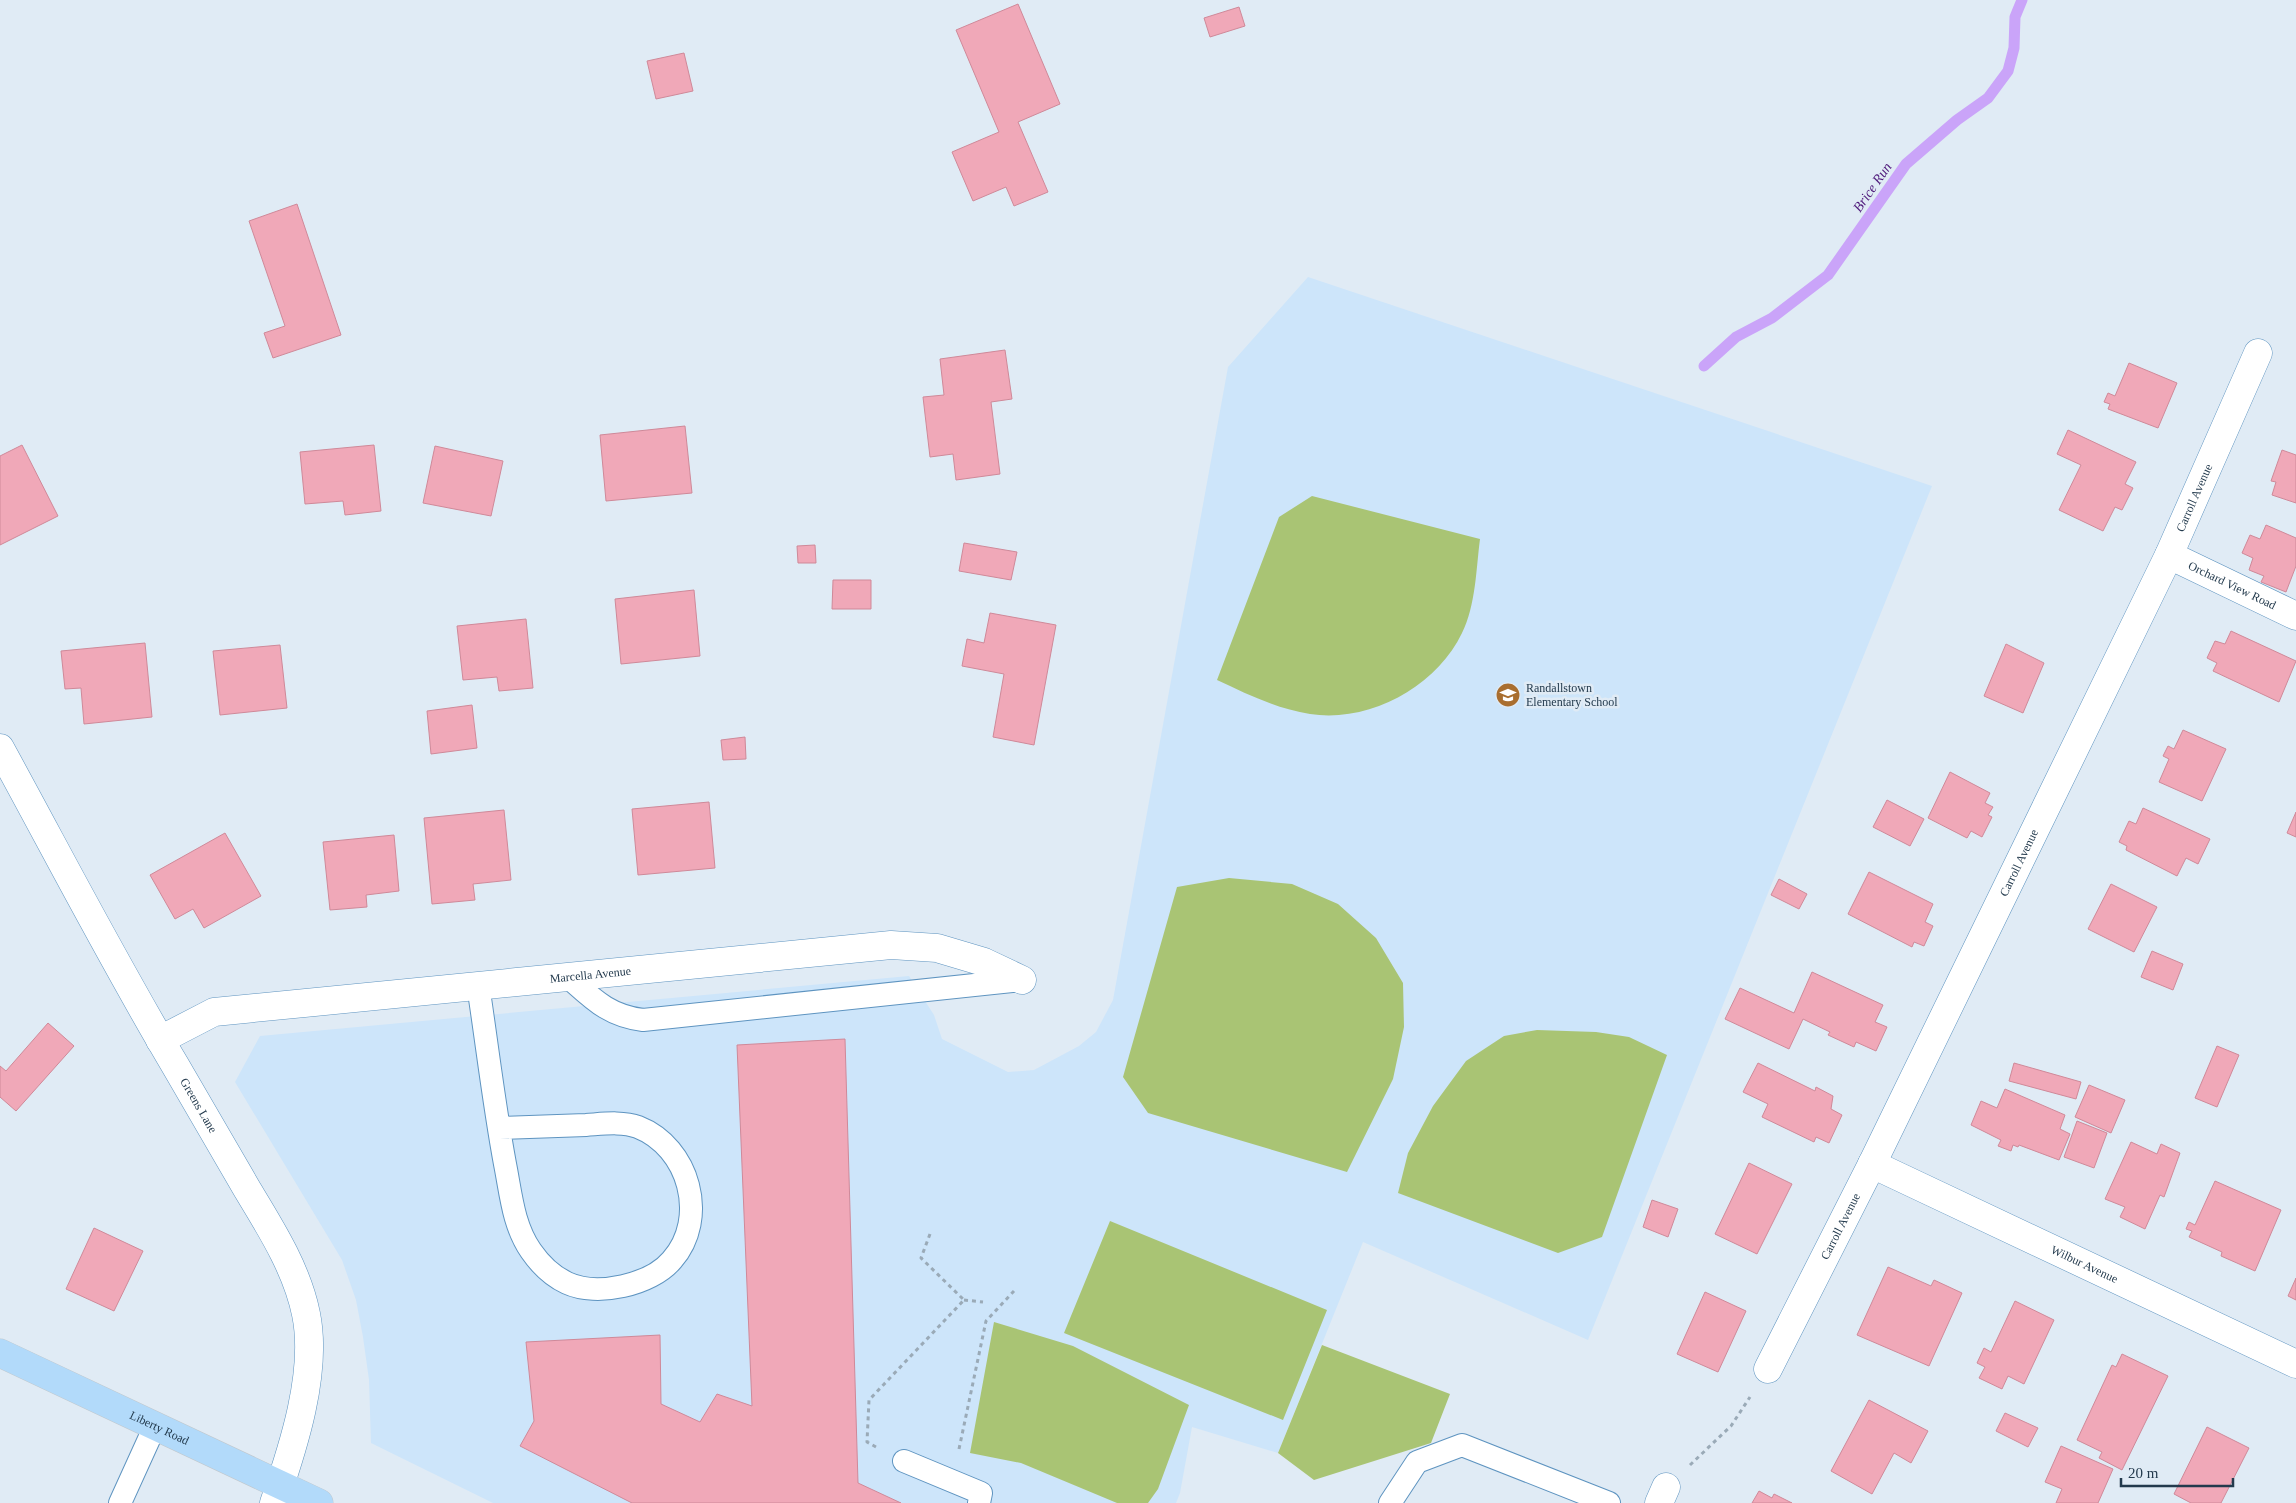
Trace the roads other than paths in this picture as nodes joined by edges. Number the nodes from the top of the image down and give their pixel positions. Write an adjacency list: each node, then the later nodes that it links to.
1 (2258, 352): 2 (street, Carroll Avenue)
2 (2169, 555): 3 (street, Orchard View Road); 10 (street, Carroll Avenue)
3 (2296, 616)
4 (0, 748): 8 (street, Greens Lane)
5 (567, 976): 6 (street, Marcella Avenue); 6 (lane); 7 (street, Marcella Avenue)
6 (1022, 980)
7 (478, 984): 8 (street, Marcella Avenue); 9 (lane)
8 (160, 1040): 16 (street, Greens Lane)
9 (499, 1128): 9 (lane)
10 (1872, 1164): 12 (street, Wilbur Avenue); 13 (street, Carroll Avenue)
11 (0, 1353): 14 (main road, Liberty Road)
12 (2296, 1364)
13 (1768, 1369)
14 (155, 1426): 16 (main road, Liberty Road); 17 (lane)
15 (904, 1461): 19 (lane)
16 (277, 1494): 18 (main road, Liberty Road)
17 (120, 1503)
18 (319, 1503)
19 (979, 1503)
20 (1390, 1503): 21 (lane)
21 (1609, 1503)

